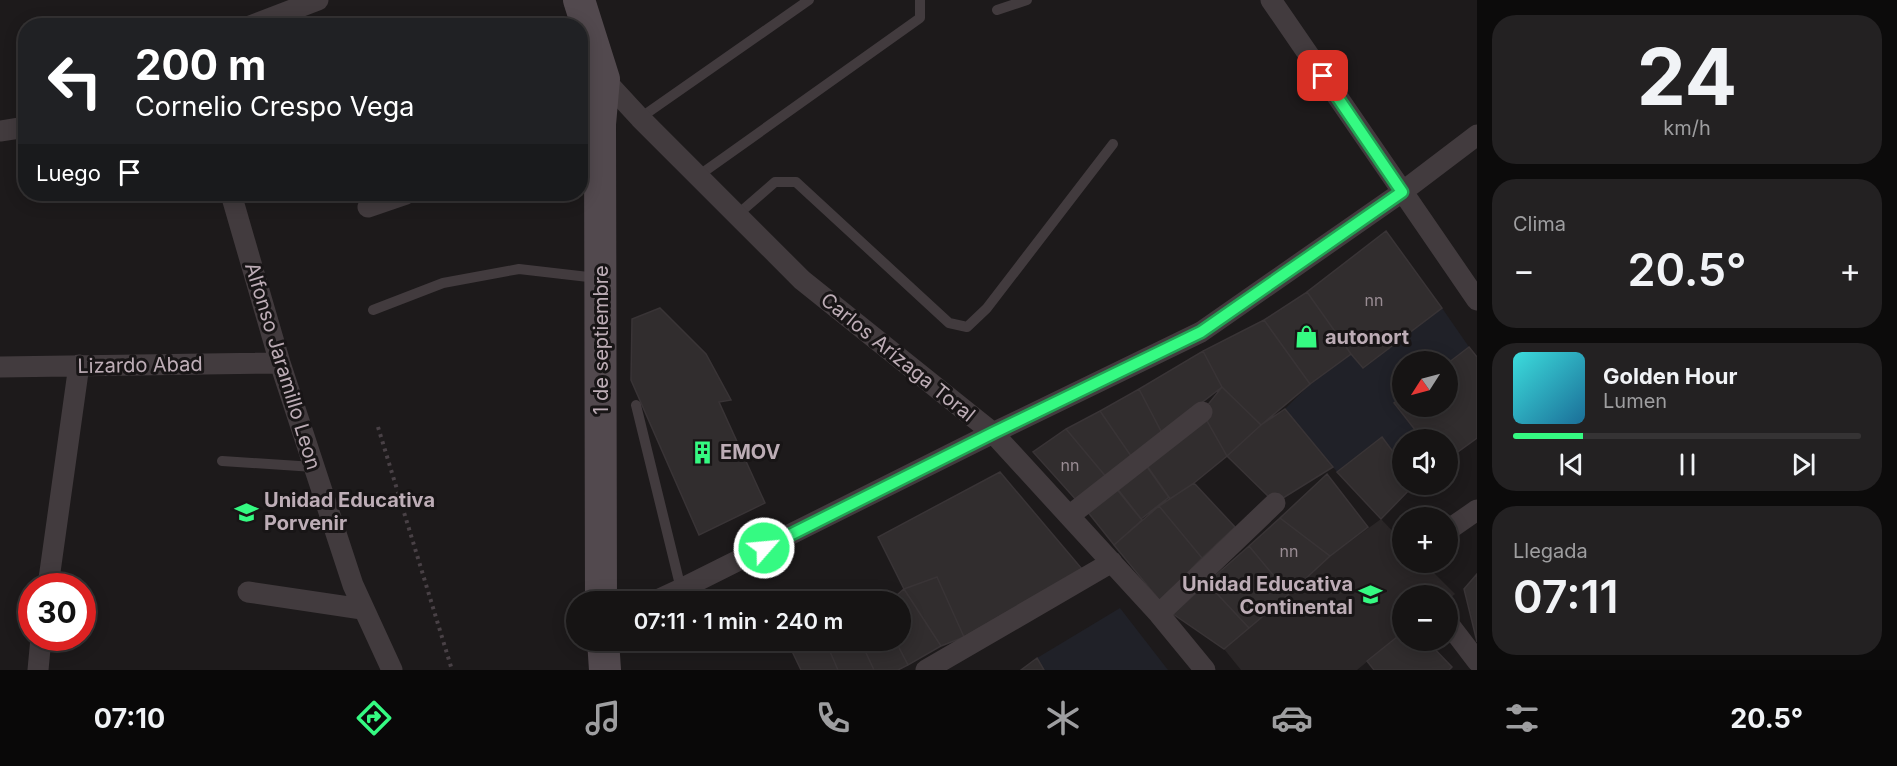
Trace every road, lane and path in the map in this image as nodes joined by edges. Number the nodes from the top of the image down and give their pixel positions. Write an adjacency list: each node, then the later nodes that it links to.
1 (318, 0): 8 (street)
2 (579, 0): 9 (street)
3 (809, 0): 12 (lane)
4 (920, 0): 18 (lane)
5 (1027, 0): 7 (lane)
6 (1271, 0): 19 (street)
7 (997, 10)
8 (271, 18)
9 (585, 18)
10 (588, 29): 11 (street)
11 (604, 80): 12 (street, Carlos Arízaga Toral); 14 (street, 1 de septiembre)
12 (640, 118): 18 (street, Carlos Arízaga Toral)
13 (18, 128): 15 (street)
14 (590, 128): 24 (street, 1 de septiembre)
15 (0, 131)
16 (1477, 135): 19 (street)
17 (1113, 144): 23 (lane)
18 (698, 176): 23 (street, Carlos Arízaga Toral)
19 (1402, 192): 25 (street); 33 (street)
20 (233, 201): 27 (street, Alfonso Jaramillo Leon)
21 (386, 201): 22 (street)
22 (368, 207)
23 (737, 216): 33 (street, Carlos Arízaga Toral)
24 (601, 279): 26 (lane); 43 (street, 1 de septiembre)
25 (1477, 300)
26 (373, 310)
27 (280, 363): 28 (street, Lizardo Abad); 35 (street, Alfonso Jaramillo Leon)
28 (79, 365): 29 (street, Lizardo Abad); 41 (street)
29 (0, 367)
30 (636, 405): 42 (lane)
31 (1202, 412): 38 (street)
32 (378, 427): 54 (path)
33 (993, 433): 38 (street, Carlos Arízaga Toral); 42 (street)
34 (222, 461): 35 (lane)
35 (314, 467): 46 (street, Alfonso Jaramillo Leon)
36 (1275, 503): 47 (street)
37 (1477, 510): 39 (street)
38 (1069, 516): 40 (street, Carlos Arízaga Toral)
39 (1458, 523)
40 (1112, 562): 47 (street, Carlos Arízaga Toral); 56 (street)
41 (50, 573)
42 (681, 589): 44 (street)
43 (601, 591)
44 (677, 591)
45 (248, 592): 46 (street)
46 (362, 609): 53 (street, Alfonso Jaramillo Leon)
47 (1159, 614): 57 (street, Carlos Arízaga Toral)
48 (1458, 636): 51 (street)
49 (40, 651): 52 (street)
50 (604, 651): 55 (street)
51 (1477, 661)
52 (38, 670)
53 (392, 670)
54 (452, 670)
55 (606, 670)
56 (926, 670)
57 (1205, 670)

